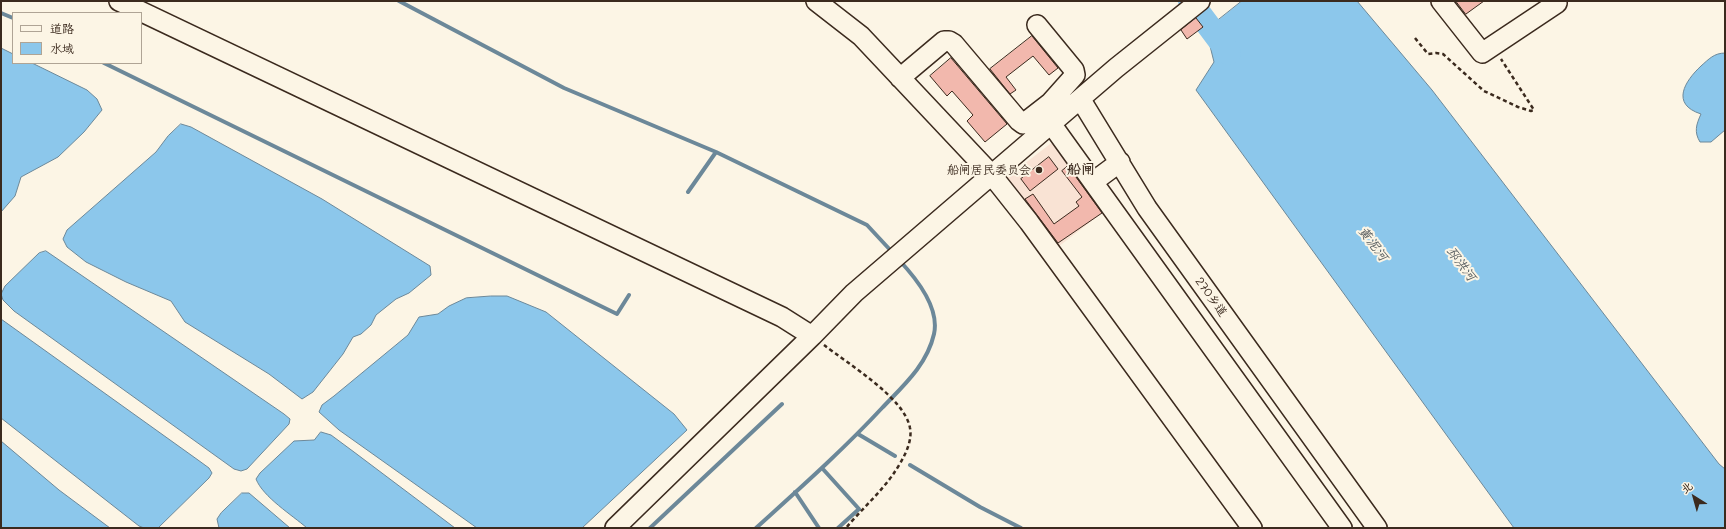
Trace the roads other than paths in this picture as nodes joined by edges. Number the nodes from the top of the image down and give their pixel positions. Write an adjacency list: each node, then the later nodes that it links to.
1 (119, 1): 13 (street)
2 (816, 1): 7 (street)
3 (1200, 1): 8 (street)
4 (1441, 1): 5 (street)
5 (1555, 1)
6 (1037, 25): 7 (street)
7 (900, 78): 11 (street)
8 (1081, 100): 9 (street); 10 (street, 270乡道)
9 (1052, 125): 11 (street); 12 (street)
10 (1120, 162): 12 (street); 17 (street, 270乡道)
11 (991, 174): 13 (street); 15 (street)
12 (1093, 182): 16 (street)
13 (812, 336): 14 (street)
14 (615, 528)
15 (1252, 528)
16 (1342, 528)
17 (1377, 528)

